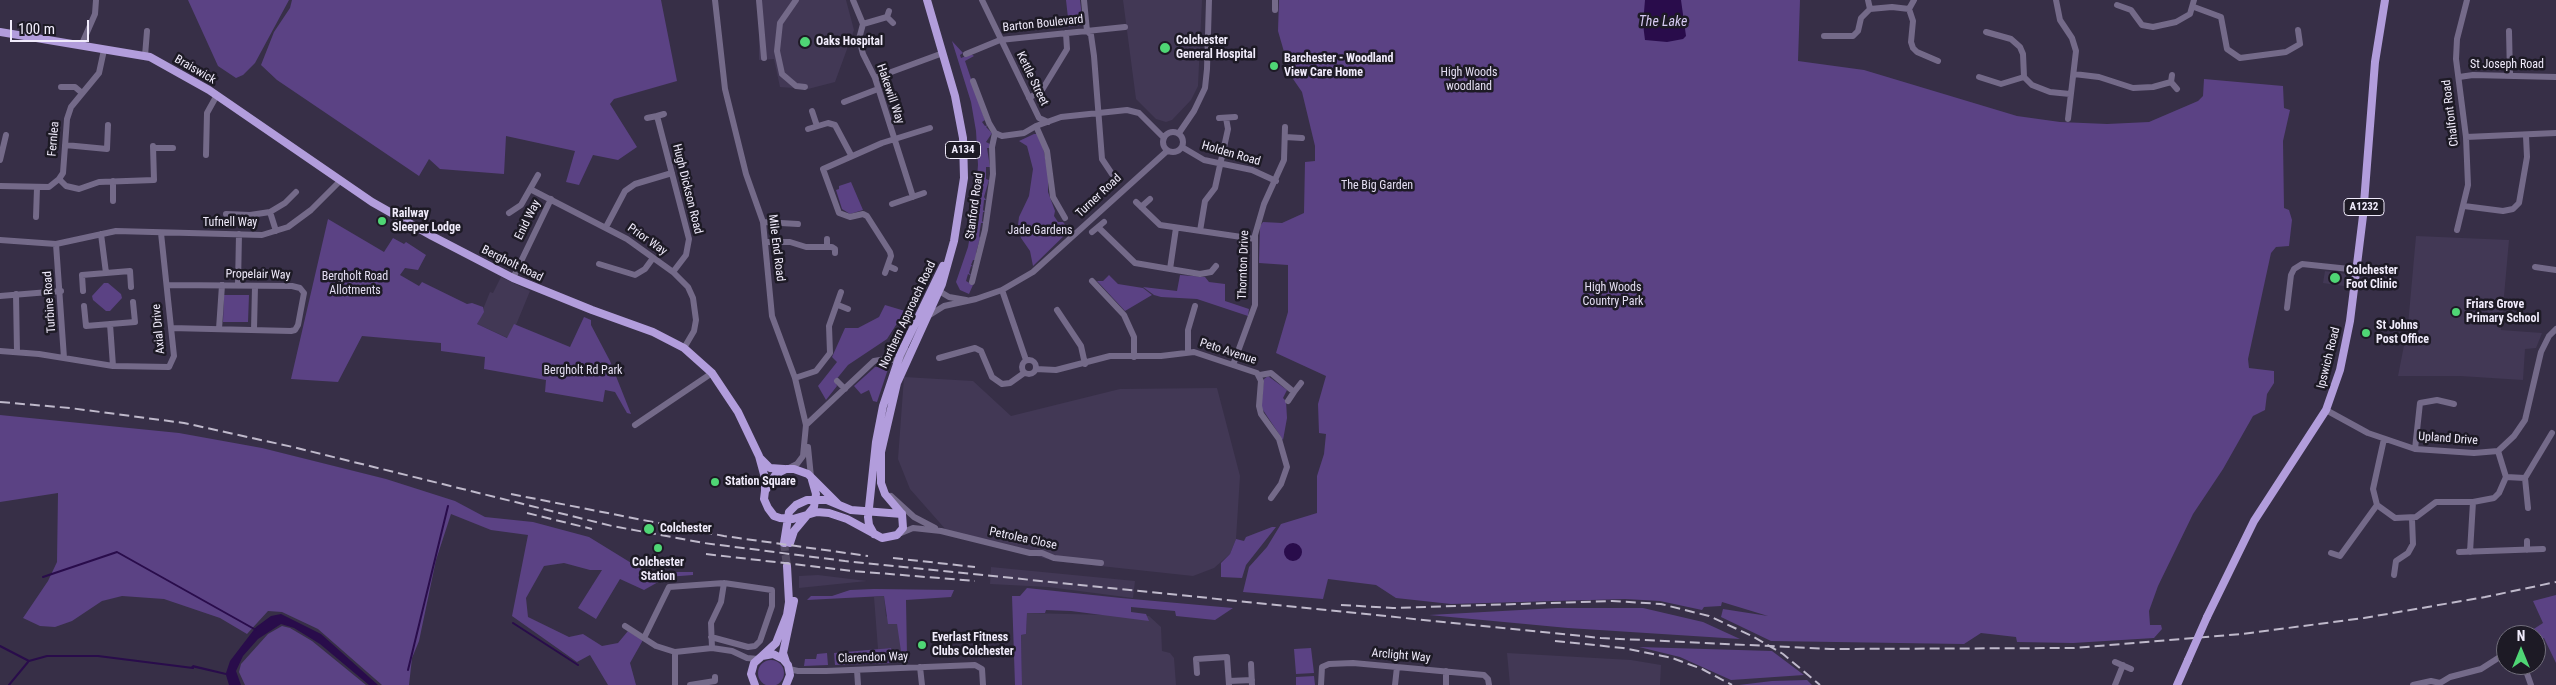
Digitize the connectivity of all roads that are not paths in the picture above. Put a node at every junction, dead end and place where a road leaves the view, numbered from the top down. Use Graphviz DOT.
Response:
graph roads {
  1 [pos="96,0"];
  2 [pos="715,0"];
  3 [pos="759,0"];
  4 [pos="796,0"];
  5 [pos="853,0"];
  6 [pos="927,0"];
  7 [pos="982,0"];
  8 [pos="1084,0"];
  9 [pos="1209,0"];
  10 [pos="1275,0"];
  11 [pos="1868,0"];
  12 [pos="1914,0"];
  13 [pos="2056,0"];
  14 [pos="2385,0"];
  15 [pos="2467,0"];
  16 [pos="2194,3"];
  17 [pos="2116,5"];
  18 [pos="1870,9"];
  19 [pos="1909,9"];
  20 [pos="1275,10"];
  21 [pos="863,24"];
  22 [pos="893,24"];
  23 [pos="1997,26"];
  24 [pos="1125,27"];
  25 [pos="2298,30"];
  26 [pos="147,31"];
  27 [pos="1087,31"];
  28 [pos="2509,31"];
  29 [pos="0,32"];
  30 [pos="1986,32"];
  31 [pos="1066,33"];
  32 [pos="1995,34"];
  33 [pos="1824,36"];
  34 [pos="1000,40"];
  35 [pos="81,46"];
  36 [pos="1929,49"];
  37 [pos="104,50"];
  38 [pos="943,53"];
  39 [pos="966,54"];
  40 [pos="145,56"];
  41 [pos="1926,56"];
  42 [pos="764,58"];
  43 [pos="1938,61"];
  44 [pos="2074,74"];
  45 [pos="2510,75"];
  46 [pos="1979,77"];
  47 [pos="2024,77"];
  48 [pos="2459,77"];
  49 [pos="2556,77"];
  50 [pos="875,78"];
  51 [pos="973,82"];
  52 [pos="60,87"];
  53 [pos="805,87"];
  54 [pos="878,89"];
  55 [pos="2177,89"];
  56 [pos="82,94"];
  57 [pos="2070,94"];
  58 [pos="217,95"];
  59 [pos="1029,98"];
  60 [pos="844,102"];
  61 [pos="230,104"];
  62 [pos="812,111"];
  63 [pos="1100,113"];
  64 [pos="664,114"];
  65 [pos="656,116"];
  66 [pos="1235,117"];
  67 [pos="647,118"];
  68 [pos="1219,118"];
  69 [pos="1226,118"];
  70 [pos="2068,119"];
  71 [pos="1048,122"];
  72 [pos="108,125"];
  73 [pos="817,126"];
  74 [pos="1036,126"];
  75 [pos="1284,127"];
  76 [pos="808,128"];
  77 [pos="930,128"];
  78 [pos="995,133"];
  79 [pos="1179,133"];
  80 [pos="2556,133"];
  81 [pos="6,135"];
  82 [pos="2526,136"];
  83 [pos="2466,137"];
  84 [pos="1164,138"];
  85 [pos="1285,138"];
  86 [pos="1302,138"];
  87 [pos="894,139"];
  88 [pos="65,145"];
  89 [pos="173,148"];
  90 [pos="1182,148"];
  91 [pos="1167,151"];
  92 [pos="206,155"];
  93 [pos="851,155"];
  94 [pos="0,160"];
  95 [pos="1221,162"];
  96 [pos="672,173"];
  97 [pos="1112,174"];
  98 [pos="538,175"];
  99 [pos="59,179"];
  100 [pos="113,181"];
  101 [pos="340,181"];
  102 [pos="1276,181"];
  103 [pos="0,186"];
  104 [pos="37,188"];
  105 [pos="530,189"];
  106 [pos="296,192"];
  107 [pos="924,194"];
  108 [pos="913,197"];
  109 [pos="551,199"];
  110 [pos="1150,199"];
  111 [pos="113,201"];
  112 [pos="892,204"];
  113 [pos="2464,206"];
  114 [pos="270,212"];
  115 [pos="508,212"];
  116 [pos="226,214"];
  117 [pos="36,217"];
  118 [pos="1065,218"];
  119 [pos="2451,221"];
  120 [pos="763,222"];
  121 [pos="798,224"];
  122 [pos="606,227"];
  123 [pos="1176,228"];
  124 [pos="276,231"];
  125 [pos="1200,231"];
  126 [pos="1092,232"];
  127 [pos="162,233"];
  128 [pos="101,234"];
  129 [pos="239,234"];
  130 [pos="827,239"];
  131 [pos="0,240"];
  132 [pos="1254,240"];
  133 [pos="954,241"];
  134 [pos="766,242"];
  135 [pos="56,244"];
  136 [pos="827,247"];
  137 [pos="835,254"];
  138 [pos="653,258"];
  139 [pos="599,264"];
  140 [pos="1216,266"];
  141 [pos="2535,267"];
  142 [pos="895,268"];
  143 [pos="1170,269"];
  144 [pos="2356,270"];
  145 [pos="2556,270"];
  146 [pos="672,272"];
  147 [pos="106,273"];
  148 [pos="2387,274"];
  149 [pos="512,278"];
  150 [pos="1092,280"];
  151 [pos="972,282"];
  152 [pos="167,285"];
  153 [pos="222,285"];
  154 [pos="238,286"];
  155 [pos="255,286"];
  156 [pos="131,287"];
  157 [pos="1002,290"];
  158 [pos="61,291"];
  159 [pos="83,291"];
  160 [pos="938,291"];
  161 [pos="841,292"];
  162 [pos="16,294"];
  163 [pos="0,296"];
  164 [pos="932,298"];
  165 [pos="969,301"];
  166 [pos="133,302"];
  167 [pos="838,305"];
  168 [pos="84,306"];
  169 [pos="944,306"];
  170 [pos="1195,306"];
  171 [pos="2287,308"];
  172 [pos="848,309"];
  173 [pos="1057,310"];
  174 [pos="926,318"];
  175 [pos="110,324"];
  176 [pos="171,328"];
  177 [pos="2556,329"];
  178 [pos="220,330"];
  179 [pos="254,330"];
  180 [pos="915,342"];
  181 [pos="684,348"];
  182 [pos="0,351"];
  183 [pos="17,352"];
  184 [pos="1188,352"];
  185 [pos="1134,357"];
  186 [pos="64,358"];
  187 [pos="943,360"];
  188 [pos="1026,360"];
  189 [pos="897,362"];
  190 [pos="1085,364"];
  191 [pos="113,366"];
  192 [pos="1233,366"];
  193 [pos="1036,369"];
  194 [pos="712,372"];
  195 [pos="1024,373"];
  196 [pos="1260,375"];
  197 [pos="796,378"];
  198 [pos="837,381"];
  199 [pos="1301,383"];
  200 [pos="845,389"];
  201 [pos="1294,392"];
  202 [pos="2445,394"];
  203 [pos="1288,401"];
  204 [pos="2444,402"];
  205 [pos="2454,404"];
  206 [pos="2326,410"];
  207 [pos="635,425"];
  208 [pos="806,425"];
  209 [pos="2552,433"];
  210 [pos="806,438"];
  211 [pos="2384,439"];
  212 [pos="2415,449"];
  213 [pos="2498,450"];
  214 [pos="759,456"];
  215 [pos="2539,457"];
  216 [pos="2546,460"];
  217 [pos="786,469"];
  218 [pos="2506,477"];
  219 [pos="811,478"];
  220 [pos="880,478"];
  221 [pos="2526,478"];
  222 [pos="1276,488"];
  223 [pos="765,491"];
  224 [pos="1283,491"];
  225 [pos="1271,498"];
  226 [pos="815,499"];
  227 [pos="872,499"];
  228 [pos="2473,502"];
  229 [pos="838,504"];
  230 [pos="2377,505"];
  231 [pos="2536,505"];
  232 [pos="859,510"];
  233 [pos="870,512"];
  234 [pos="902,514"];
  235 [pos="808,515"];
  236 [pos="914,517"];
  237 [pos="780,518"];
  238 [pos="2412,519"];
  239 [pos="941,531"];
  240 [pos="900,534"];
  241 [pos="879,538"];
  242 [pos="2527,541"];
  243 [pos="786,542"];
  244 [pos="2543,549"];
  245 [pos="2527,550"];
  246 [pos="2332,552"];
  247 [pos="2459,552"];
  248 [pos="2470,552"];
  249 [pos="1101,563"];
  250 [pos="2394,574"];
  251 [pos="724,584"];
  252 [pos="625,626"];
  253 [pos="711,637"];
  254 [pos="644,638"];
  255 [pos="712,648"];
  256 [pos="675,652"];
  257 [pos="742,656"];
  258 [pos="760,658"];
  259 [pos="2496,659"];
  260 [pos="2115,662"];
  261 [pos="1251,664"];
  262 [pos="788,665"];
  263 [pos="2123,665"];
  264 [pos="920,667"];
  265 [pos="1397,667"];
  266 [pos="2131,668"];
  267 [pos="752,669"];
  268 [pos="857,670"];
  269 [pos="826,671"];
  270 [pos="1446,671"];
  271 [pos="1197,672"];
  272 [pos="715,677"];
  273 [pos="1252,682"];
  274 [pos="787,683"];
  275 [pos="1229,683"];
  276 [pos="675,684"];
  277 [pos="2441,684"];
  278 [pos="689,685"];
  279 [pos="755,685"];
  280 [pos="858,685"];
  281 [pos="922,685"];
  282 [pos="983,685"];
  283 [pos="1321,685"];
  284 [pos="1395,685"];
  285 [pos="1446,685"];
  286 [pos="1489,685"];
  287 [pos="2115,685"];
  288 [pos="2177,685"];
  289 [pos="2413,685"];
  1 -- 35 [label="street"];
  2 -- 120 [label="street, Mile End Road"];
  3 -- 42 [label="street"];
  4 -- 53 [label="street"];
  5 -- 21 [label="street, Hakewill Way"];
  6 -- 38 [label="main road, Northern Approach Road / A134"];
  7 -- 34 [label="street, Kettle Street"];
  8 -- 27 [label="street"];
  9 -- 79 [label="street"];
  10 -- 20 [label="street"];
  11 -- 18 [label="street"];
  12 -- 19 [label="street"];
  13 -- 44 [label="street"];
  14 -- 144 [label="main road, Ipswich Road / A1232"];
  15 -- 48 [label="street, Chalfont Road"];
  16 -- 17 [label="street"];
  16 -- 25 [label="street"];
  18 -- 19 [label="street"];
  18 -- 33 [label="street"];
  19 -- 41 [label="street"];
  21 -- 22 [label="street"];
  21 -- 50 [label="street, Hakewill Way"];
  23 -- 32 [label="street"];
  24 -- 27 [label="street, Barton Boulevard"];
  26 -- 40 [label="street"];
  27 -- 31 [label="street, Barton Boulevard"];
  27 -- 63 [label="street"];
  28 -- 45 [label="street"];
  29 -- 35 [label="main road, Braiswick"];
  30 -- 32 [label="street"];
  31 -- 34 [label="street, Barton Boulevard"];
  31 -- 59 [label="street"];
  32 -- 47 [label="street"];
  34 -- 39 [label="street, Barton Boulevard"];
  34 -- 59 [label="street, Kettle Street"];
  35 -- 37 [label="main road, Braiswick"];
  36 -- 41 [label="street"];
  37 -- 40 [label="main road, Braiswick"];
  37 -- 56 [label="street, Fernlea"];
  38 -- 50 [label="street"];
  38 -- 133 [label="main road, Northern Approach Road / A134"];
  40 -- 58 [label="main road, Braiswick"];
  41 -- 43 [label="street"];
  44 -- 55 [label="street"];
  44 -- 57 [label="street"];
  45 -- 48 [label="street, St Joseph Road"];
  45 -- 49 [label="street, St Joseph Road"];
  46 -- 47 [label="street"];
  47 -- 57 [label="street"];
  48 -- 83 [label="street, Chalfont Road"];
  50 -- 54 [label="street, Hakewill Way"];
  51 -- 78 [label="street"];
  52 -- 56 [label="street"];
  54 -- 60 [label="street"];
  54 -- 87 [label="street, Hakewill Way"];
  56 -- 88 [label="street, Fernlea"];
  57 -- 70 [label="street"];
  58 -- 61 [label="main road, Braiswick"];
  58 -- 92 [label="street"];
  59 -- 71 [label="street, Kettle Street"];
  61 -- 101 [label="main road, Bergholt Road"];
  62 -- 73 [label="street"];
  63 -- 71 [label="street"];
  63 -- 84 [label="street"];
  63 -- 97 [label="street"];
  64 -- 65 [label="street"];
  65 -- 67 [label="street"];
  65 -- 96 [label="street, Hugh Dickson Road"];
  66 -- 69 [label="street"];
  68 -- 69 [label="street"];
  69 -- 95 [label="street"];
  71 -- 74 [label="street"];
  72 -- 88 [label="street"];
  73 -- 76 [label="street"];
  73 -- 93 [label="street"];
  74 -- 78 [label="street"];
  74 -- 118 [label="street"];
  75 -- 85 [label="street, Thornton Drive"];
  77 -- 87 [label="street"];
  78 -- 151 [label="street, Stanford Road"];
  79 -- 84 [label="street"];
  79 -- 90 [label="street"];
  80 -- 82 [label="street"];
  81 -- 94 [label="street"];
  82 -- 83 [label="street"];
  82 -- 113 [label="street"];
  83 -- 113 [label="street, Chalfont Road"];
  84 -- 91 [label="street"];
  85 -- 86 [label="street"];
  85 -- 102 [label="street, Thornton Drive"];
  87 -- 93 [label="street"];
  87 -- 108 [label="street, Hakewill Way"];
  88 -- 99 [label="street, Fernlea"];
  89 -- 100 [label="street"];
  90 -- 91 [label="street"];
  90 -- 95 [label="street, Holden Road"];
  91 -- 157 [label="street, Turner Road"];
  93 -- 142 [label="street"];
  95 -- 102 [label="street, Holden Road"];
  95 -- 125 [label="street"];
  96 -- 122 [label="street"];
  96 -- 146 [label="street, Hugh Dickson Road"];
  98 -- 105 [label="street"];
  99 -- 100 [label="street"];
  99 -- 104 [label="street"];
  100 -- 111 [label="street"];
  101 -- 124 [label="street, Tufnell Way"];
  101 -- 149 [label="main road, Bergholt Road"];
  102 -- 132 [label="street, Thornton Drive"];
  103 -- 104 [label="street"];
  104 -- 117 [label="street"];
  105 -- 109 [label="street, Prior Way"];
  105 -- 115 [label="street"];
  106 -- 114 [label="street"];
  107 -- 108 [label="street"];
  108 -- 112 [label="street"];
  109 -- 122 [label="street, Prior Way"];
  109 -- 149 [label="street, Enid Way"];
  110 -- 123 [label="street"];
  113 -- 119 [label="street, Chalfont Road"];
  114 -- 116 [label="street"];
  114 -- 124 [label="street"];
  120 -- 121 [label="street"];
  120 -- 134 [label="street, Mile End Road"];
  122 -- 138 [label="street, Prior Way"];
  123 -- 125 [label="street"];
  123 -- 143 [label="street"];
  124 -- 129 [label="street, Tufnell Way"];
  125 -- 132 [label="street"];
  126 -- 143 [label="street"];
  127 -- 128 [label="street, Tufnell Way"];
  127 -- 129 [label="street, Tufnell Way"];
  127 -- 152 [label="street, Axial Drive"];
  128 -- 135 [label="street, Tufnell Way"];
  128 -- 147 [label="street"];
  129 -- 154 [label="street"];
  130 -- 136 [label="street"];
  131 -- 135 [label="street, Tufnell Way"];
  132 -- 192 [label="street, Thornton Drive"];
  133 -- 160 [label="main road, Northern Approach Road / A134"];
  133 -- 164 [label="main road, Northern Approach Road / A134"];
  134 -- 136 [label="street"];
  134 -- 197 [label="street, Mile End Road"];
  135 -- 158 [label="street, Turbine Road"];
  136 -- 137 [label="street"];
  138 -- 139 [label="street"];
  138 -- 146 [label="street, Prior Way"];
  140 -- 143 [label="street"];
  141 -- 145 [label="street"];
  144 -- 148 [label="street"];
  144 -- 171 [label="street"];
  144 -- 206 [label="main road, Ipswich Road / A1232"];
  146 -- 181 [label="street, Prior Way"];
  147 -- 156 [label="street"];
  147 -- 159 [label="street"];
  149 -- 181 [label="main road, Bergholt Road"];
  150 -- 185 [label="street"];
  152 -- 153 [label="street, Propelair Way"];
  152 -- 176 [label="street, Axial Drive"];
  153 -- 154 [label="street, Propelair Way"];
  153 -- 178 [label="street"];
  154 -- 155 [label="street, Propelair Way"];
  155 -- 179 [label="street"];
  155 -- 179 [label="street, Propelair Way"];
  157 -- 165 [label="street, Turner Road"];
  157 -- 188 [label="street"];
  158 -- 162 [label="street"];
  158 -- 186 [label="street, Turbine Road"];
  160 -- 164 [label="main road, A134"];
  160 -- 165 [label="street"];
  161 -- 167 [label="street"];
  162 -- 163 [label="street"];
  162 -- 183 [label="street"];
  164 -- 169 [label="street"];
  164 -- 174 [label="main road, Northern Approach Road / A134"];
  164 -- 189 [label="main road, Northern Approach Road / A134"];
  165 -- 169 [label="street, Turner Road"];
  166 -- 175 [label="street"];
  167 -- 172 [label="street"];
  167 -- 197 [label="street"];
  168 -- 175 [label="street"];
  169 -- 174 [label="street, Turner Road"];
  170 -- 184 [label="street"];
  173 -- 190 [label="street"];
  174 -- 180 [label="main road, Northern Approach Road / A134"];
  175 -- 191 [label="street"];
  176 -- 178 [label="street, Propelair Way"];
  176 -- 191 [label="street, Axial Drive"];
  177 -- 213 [label="street"];
  178 -- 179 [label="street, Propelair Way"];
  180 -- 189 [label="street"];
  180 -- 220 [label="main road, Northern Approach Road / A134"];
  181 -- 194 [label="main road, Bergholt Road"];
  182 -- 183 [label="street, Axial Drive"];
  183 -- 186 [label="street, Axial Drive"];
  184 -- 185 [label="street, Peto Avenue"];
  184 -- 192 [label="street, Peto Avenue"];
  185 -- 190 [label="street, Peto Avenue"];
  186 -- 191 [label="street, Axial Drive"];
  187 -- 195 [label="street"];
  188 -- 193 [label="street"];
  188 -- 195 [label="street"];
  189 -- 200 [label="street"];
  189 -- 227 [label="main road, Northern Approach Road / A134"];
  190 -- 193 [label="street, Peto Avenue"];
  192 -- 196 [label="street, Peto Avenue"];
  193 -- 195 [label="street"];
  194 -- 207 [label="street"];
  194 -- 214 [label="main road, Bergholt Road"];
  196 -- 201 [label="street"];
  196 -- 222 [label="street, Peto Avenue"];
  197 -- 208 [label="street, Mile End Road"];
  198 -- 200 [label="street"];
  199 -- 201 [label="street"];
  200 -- 208 [label="street"];
  201 -- 203 [label="street"];
  202 -- 204 [label="street"];
  204 -- 205 [label="street"];
  204 -- 212 [label="street"];
  206 -- 211 [label="street, Upland Drive"];
  206 -- 288 [label="main road, Ipswich Road / A1232, bridge"];
  208 -- 210 [label="street, Mile End Road"];
  209 -- 215 [label="street"];
  210 -- 217 [label="street, Mile End Road"];
  210 -- 219 [label="street, Mile End Road"];
  211 -- 212 [label="street, Upland Drive"];
  211 -- 230 [label="street"];
  212 -- 213 [label="street, Upland Drive"];
  213 -- 218 [label="street"];
  214 -- 217 [label="main road"];
  214 -- 223 [label="main road, Bergholt Road"];
  215 -- 216 [label="street"];
  215 -- 221 [label="street"];
  217 -- 219 [label="main road"];
  217 -- 223 [label="main road"];
  218 -- 221 [label="street"];
  218 -- 228 [label="street"];
  219 -- 226 [label="main road"];
  219 -- 229 [label="main road"];
  220 -- 234 [label="main road, Northern Approach Road / A134"];
  220 -- 236 [label="street, Petrolea Close"];
  221 -- 231 [label="street"];
  222 -- 224 [label="street"];
  222 -- 225 [label="street, Peto Avenue"];
  223 -- 237 [label="main road, Bergholt Road"];
  226 -- 229 [label="main road"];
  226 -- 235 [label="main road"];
  226 -- 237 [label="main road"];
  227 -- 232 [label="main road"];
  227 -- 233 [label="main road, A134"];
  228 -- 238 [label="street"];
  228 -- 248 [label="street"];
  229 -- 232 [label="main road"];
  230 -- 238 [label="street"];
  230 -- 246 [label="street"];
  232 -- 233 [label="main road"];
  233 -- 234 [label="main road"];
  233 -- 241 [label="main road, A134"];
  234 -- 236 [label="street, Petrolea Close"];
  234 -- 240 [label="main road"];
  235 -- 237 [label="main road"];
  235 -- 241 [label="main road"];
  235 -- 243 [label="main road"];
  236 -- 239 [label="street, Petrolea Close"];
  237 -- 243 [label="main road"];
  237 -- 243 [label="main road, Bergholt Road"];
  238 -- 250 [label="street"];
  239 -- 240 [label="street, Petrolea Close"];
  239 -- 249 [label="street, Petrolea Close"];
  240 -- 241 [label="main road"];
  242 -- 245 [label="street"];
  244 -- 245 [label="street"];
  245 -- 248 [label="street"];
  247 -- 248 [label="street"];
  251 -- 253 [label="street"];
  251 -- 253 [label="street"];
  251 -- 254 [label="street"];
  252 -- 254 [label="street"];
  253 -- 255 [label="street"];
  254 -- 256 [label="street"];
  255 -- 256 [label="street"];
  255 -- 257 [label="street"];
  256 -- 276 [label="street"];
  257 -- 258 [label="street"];
  257 -- 267 [label="street"];
  258 -- 262 [label="main road"];
  258 -- 262 [label="main road"];
  258 -- 267 [label="main road"];
  259 -- 277 [label="street"];
  260 -- 263 [label="street"];
  261 -- 273 [label="street"];
  262 -- 269 [label="street, Clarendon Way"];
  262 -- 274 [label="main road"];
  263 -- 266 [label="street"];
  263 -- 287 [label="street"];
  264 -- 268 [label="street, Clarendon Way"];
  264 -- 281 [label="street, Clarendon Way"];
  264 -- 282 [label="street, Clarendon Way"];
  265 -- 270 [label="street, Arclight Way"];
  265 -- 283 [label="street, Arclight Way"];
  265 -- 284 [label="street"];
  267 -- 279 [label="main road"];
  268 -- 269 [label="street, Clarendon Way"];
  268 -- 280 [label="street"];
  269 -- 274 [label="street, Clarendon Way"];
  270 -- 285 [label="street"];
  270 -- 286 [label="street, Arclight Way"];
  271 -- 275 [label="street"];
  272 -- 278 [label="street"];
  273 -- 275 [label="street"];
  276 -- 278 [label="street"];
  277 -- 289 [label="street"];
}
